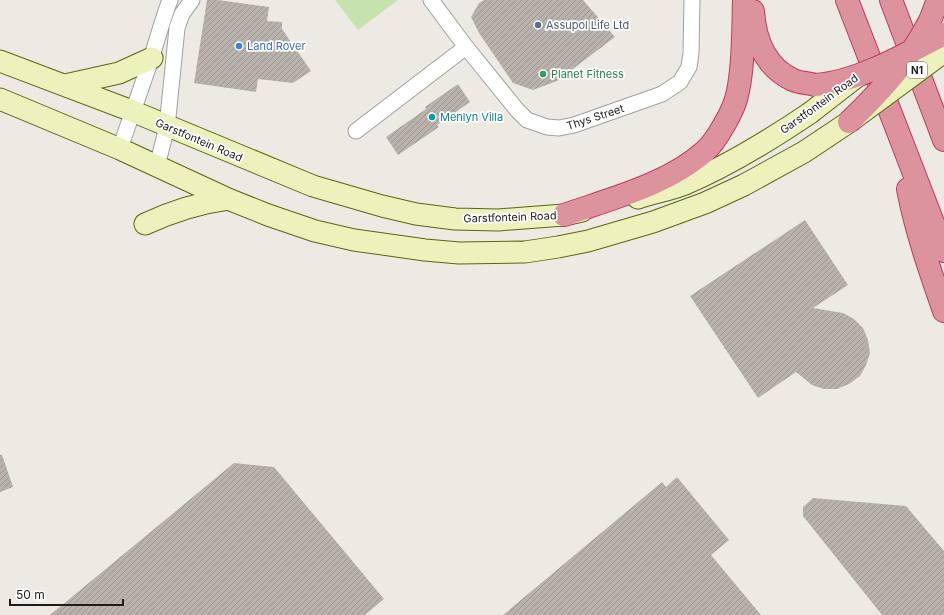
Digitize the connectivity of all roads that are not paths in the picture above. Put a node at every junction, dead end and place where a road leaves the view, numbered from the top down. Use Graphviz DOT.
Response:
graph roads {
  1 [pos="170,0"];
  2 [pos="192,0"];
  3 [pos="431,0"];
  4 [pos="692,0"];
  5 [pos="744,0"];
  6 [pos="752,0"];
  7 [pos="847,0"];
  8 [pos="891,0"];
  9 [pos="938,0"];
  10 [pos="939,24"];
  11 [pos="466,47"];
  12 [pos="911,51"];
  13 [pos="944,52"];
  14 [pos="152,58"];
  15 [pos="0,60"];
  16 [pos="859,75"];
  17 [pos="66,85"];
  18 [pos="0,100"];
  19 [pos="132,111"];
  20 [pos="849,122"];
  21 [pos="167,127"];
  22 [pos="897,129"];
  23 [pos="356,131"];
  24 [pos="944,140"];
  25 [pos="120,149"];
  26 [pos="157,166"];
  27 [pos="228,199"];
  28 [pos="564,215"];
  29 [pos="146,224"];
  30 [pos="944,251"];
  31 [pos="944,311"];
  1 -- 14 [label="street"];
  2 -- 21 [label="street"];
  3 -- 11 [label="street, Thys Street"];
  4 -- 11 [label="street, Thys Street"];
  5 -- 28 [label="highway"];
  6 -- 16 [label="highway, bridge"];
  7 -- 22 [label="highway"];
  8 -- 24 [label="highway, N1"];
  9 -- 10 [label="highway, bridge"];
  10 -- 12 [label="highway, bridge"];
  10 -- 16 [label="main road, Garstfontein Road, bridge"];
  11 -- 23 [label="street"];
  12 -- 16 [label="highway, bridge"];
  12 -- 20 [label="highway, bridge"];
  13 -- 20 [label="main road, bridge"];
  14 -- 17 [label="main road"];
  14 -- 19 [label="street"];
  15 -- 17 [label="main road, Garstfontein Road"];
  16 -- 28 [label="main road, Garstfontein Road, bridge"];
  17 -- 19 [label="main road, Garstfontein Road"];
  18 -- 25 [label="main road"];
  19 -- 21 [label="main road, Garstfontein Road"];
  19 -- 25 [label="street"];
  20 -- 27 [label="main road, bridge"];
  21 -- 26 [label="street"];
  21 -- 28 [label="main road, Garstfontein Road"];
  22 -- 30 [label="highway"];
  22 -- 31 [label="highway"];
  25 -- 26 [label="main road"];
  26 -- 27 [label="main road"];
  27 -- 29 [label="main road"];
}
